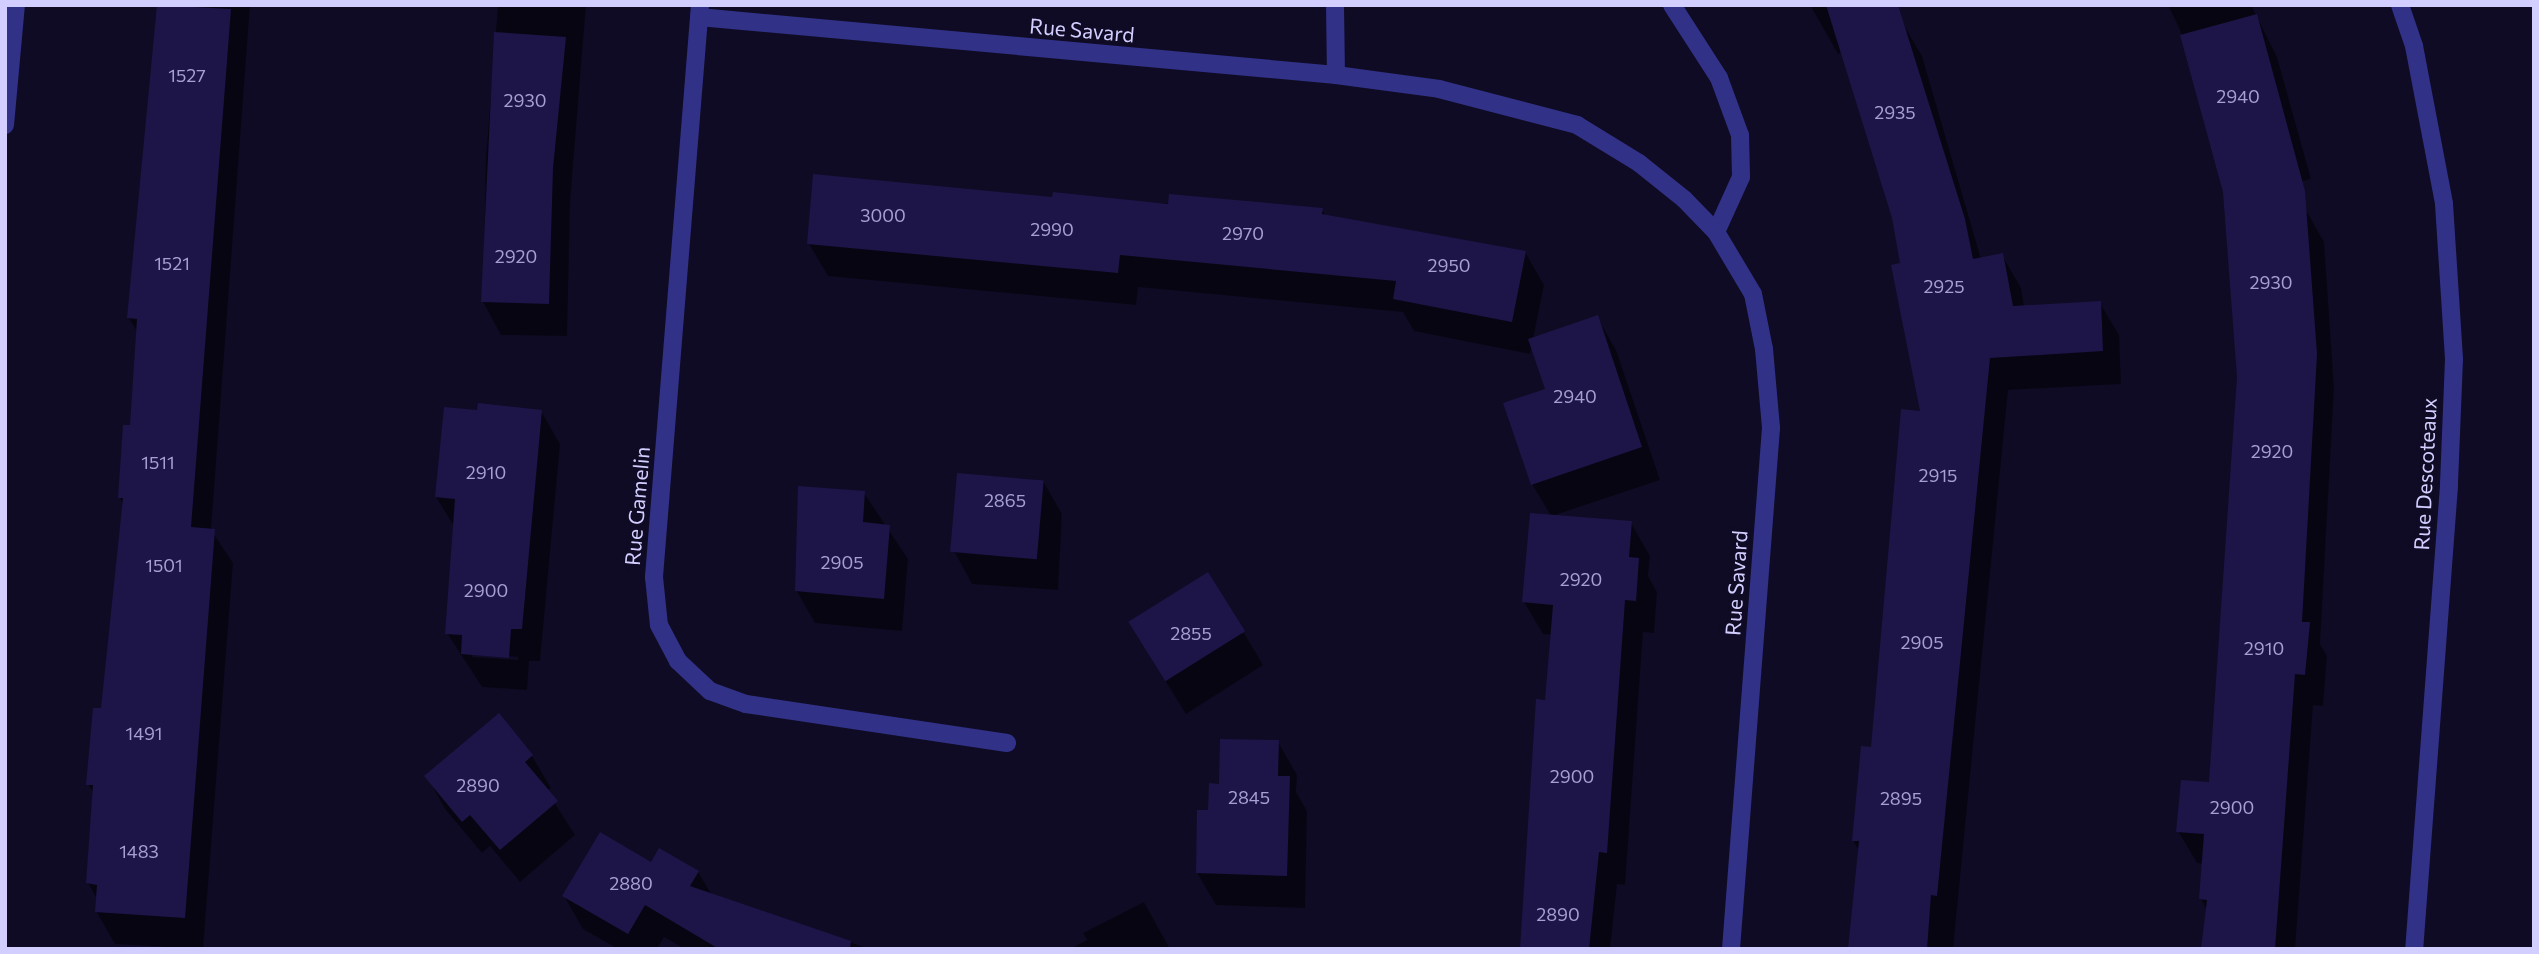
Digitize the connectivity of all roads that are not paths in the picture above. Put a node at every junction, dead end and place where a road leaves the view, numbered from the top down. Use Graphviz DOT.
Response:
graph roads {
  1 [pos="16,5"];
  2 [pos="1335,5"];
  3 [pos="1672,5"];
  4 [pos="2400,5"];
  5 [pos="700,11"];
  6 [pos="1336,75"];
  7 [pos="5,125"];
  8 [pos="1716,232"];
  9 [pos="1007,743"];
  10 [pos="1731,949"];
  11 [pos="2414,949"];
  1 -- 7 [label="street"];
  2 -- 6 [label="street"];
  3 -- 8 [label="street"];
  4 -- 11 [label="street, Rue Descoteaux"];
  5 -- 6 [label="street, Rue Savard"];
  5 -- 9 [label="street, Rue Gamelin"];
  6 -- 8 [label="street, Rue Savard"];
  8 -- 10 [label="street, Rue Savard"];
}
